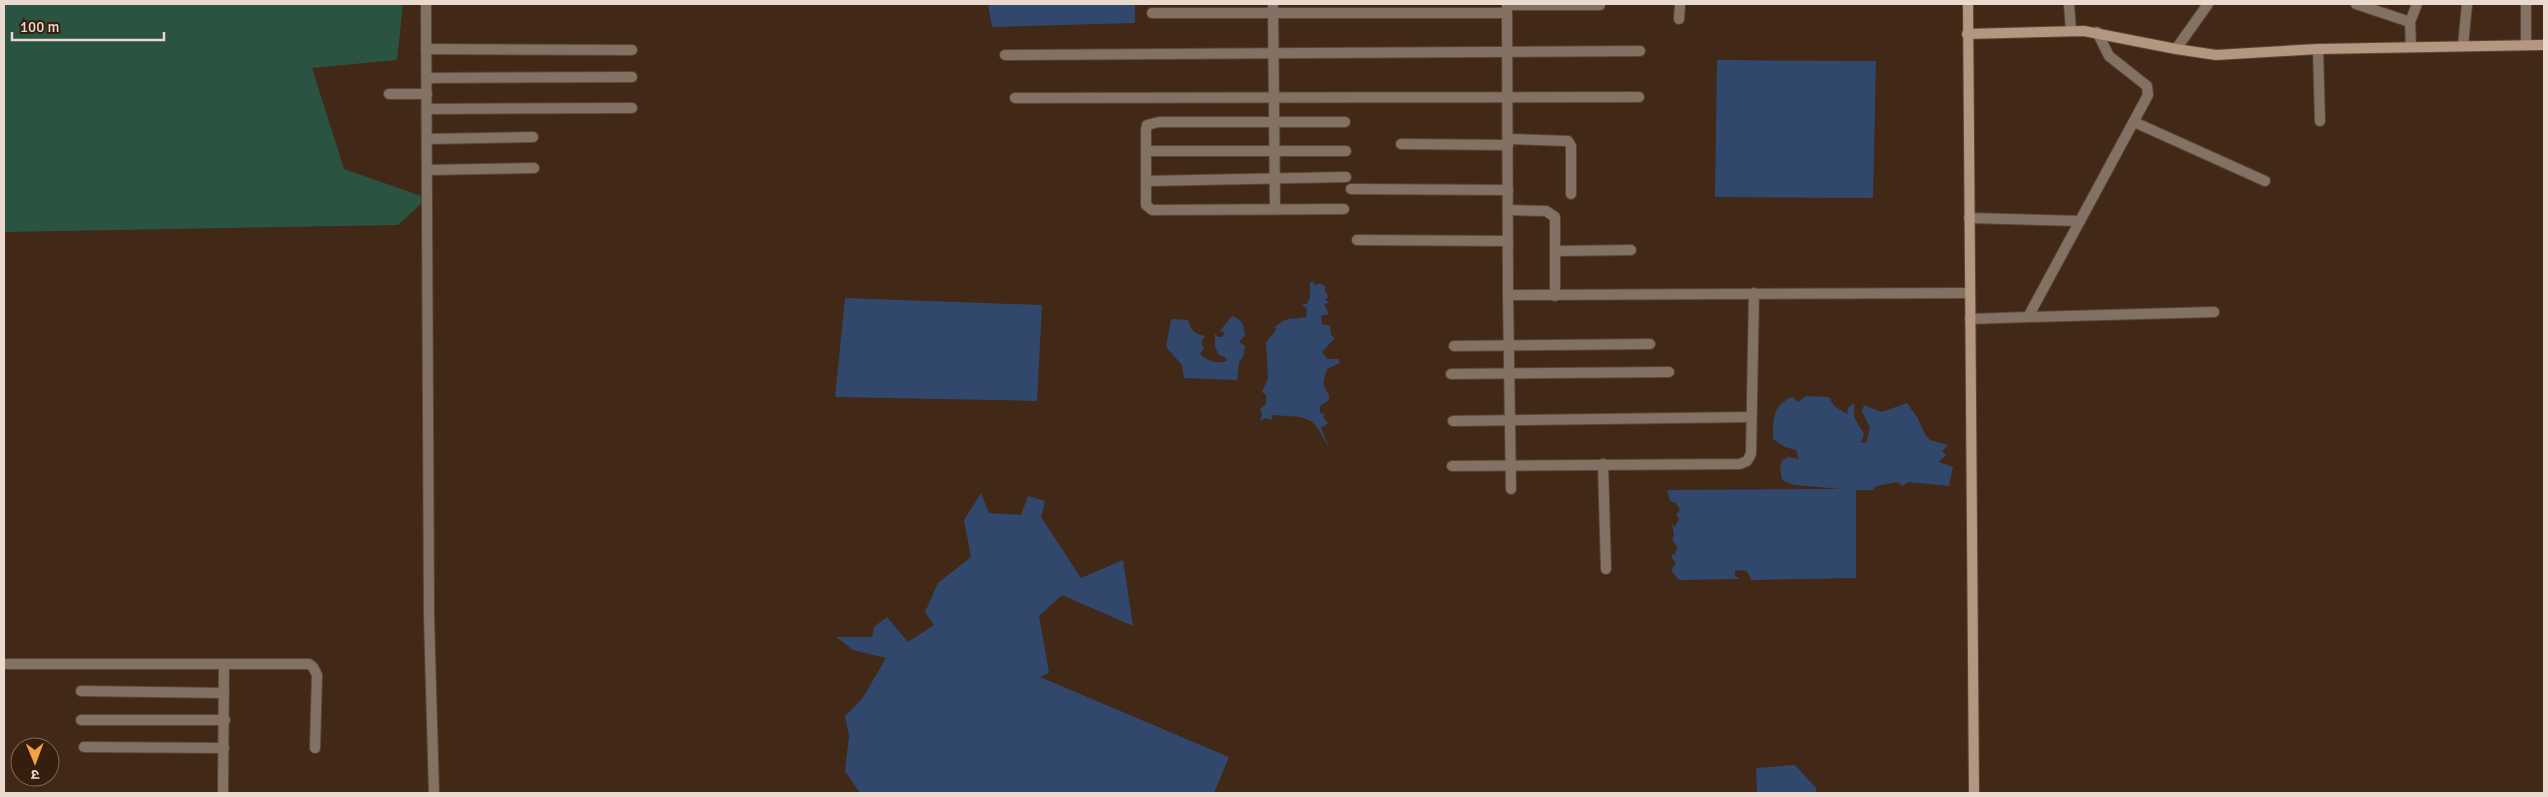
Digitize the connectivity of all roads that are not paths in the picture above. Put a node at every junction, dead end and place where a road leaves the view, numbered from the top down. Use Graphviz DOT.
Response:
graph roads {
  1 [pos="426,4"];
  2 [pos="1680,4"];
  3 [pos="1968,4"];
  4 [pos="2069,4"];
  5 [pos="2208,4"];
  6 [pos="2356,4"];
  7 [pos="2416,4"];
  8 [pos="2467,4"];
  9 [pos="2526,4"];
  10 [pos="1600,5"];
  11 [pos="1507,7"];
  12 [pos="1273,9"];
  13 [pos="1152,13"];
  14 [pos="1679,19"];
  15 [pos="2410,22"];
  16 [pos="2071,31"];
  17 [pos="2097,32"];
  18 [pos="1967,34"];
  19 [pos="2526,44"];
  20 [pos="2544,45"];
  21 [pos="2463,46"];
  22 [pos="2411,47"];
  23 [pos="2176,49"];
  24 [pos="2318,49"];
  25 [pos="426,50"];
  26 [pos="632,50"];
  27 [pos="1640,51"];
  28 [pos="1508,52"];
  29 [pos="1273,53"];
  30 [pos="1006,55"];
  31 [pos="632,77"];
  32 [pos="427,78"];
  33 [pos="389,94"];
  34 [pos="427,94"];
  35 [pos="1508,97"];
  36 [pos="1639,97"];
  37 [pos="1015,98"];
  38 [pos="1273,98"];
  39 [pos="632,108"];
  40 [pos="427,109"];
  41 [pos="2320,121"];
  42 [pos="1274,122"];
  43 [pos="1345,122"];
  44 [pos="2134,122"];
  45 [pos="533,137"];
  46 [pos="427,139"];
  47 [pos="1508,142"];
  48 [pos="1401,144"];
  49 [pos="1146,151"];
  50 [pos="1274,151"];
  51 [pos="1346,151"];
  52 [pos="534,168"];
  53 [pos="427,170"];
  54 [pos="1346,177"];
  55 [pos="1274,179"];
  56 [pos="1146,181"];
  57 [pos="2265,181"];
  58 [pos="1351,190"];
  59 [pos="1508,190"];
  60 [pos="1571,194"];
  61 [pos="1275,209"];
  62 [pos="1344,209"];
  63 [pos="1508,210"];
  64 [pos="1969,218"];
  65 [pos="2080,221"];
  66 [pos="1357,240"];
  67 [pos="1508,241"];
  68 [pos="1630,250"];
  69 [pos="1556,251"];
  70 [pos="1969,293"];
  71 [pos="1754,294"];
  72 [pos="1508,295"];
  73 [pos="1556,296"];
  74 [pos="2214,312"];
  75 [pos="2028,317"];
  76 [pos="1970,319"];
  77 [pos="1650,344"];
  78 [pos="1454,346"];
  79 [pos="1509,346"];
  80 [pos="1669,372"];
  81 [pos="1451,374"];
  82 [pos="1509,374"];
  83 [pos="1752,417"];
  84 [pos="1510,419"];
  85 [pos="1453,421"];
  86 [pos="1511,464"];
  87 [pos="1603,464"];
  88 [pos="1452,466"];
  89 [pos="1511,489"];
  90 [pos="1606,569"];
  91 [pos="4,664"];
  92 [pos="224,664"];
  93 [pos="81,691"];
  94 [pos="224,693"];
  95 [pos="81,720"];
  96 [pos="224,720"];
  97 [pos="84,747"];
  98 [pos="224,748"];
  99 [pos="315,748"];
  100 [pos="223,793"];
  101 [pos="434,793"];
  102 [pos="1974,793"];
  1 -- 25 [label="street"];
  2 -- 14 [label="street"];
  3 -- 18 [label="main road"];
  4 -- 16 [label="street"];
  5 -- 23 [label="street"];
  6 -- 15 [label="street"];
  7 -- 15 [label="street"];
  8 -- 21 [label="street"];
  9 -- 19 [label="street"];
  10 -- 11 [label="street"];
  11 -- 12 [label="street"];
  11 -- 28 [label="street"];
  12 -- 13 [label="street"];
  12 -- 29 [label="street"];
  15 -- 22 [label="street"];
  16 -- 17 [label="main road"];
  16 -- 18 [label="main road"];
  17 -- 23 [label="main road"];
  17 -- 44 [label="street"];
  18 -- 64 [label="main road"];
  19 -- 20 [label="main road"];
  19 -- 21 [label="main road"];
  21 -- 22 [label="main road"];
  22 -- 24 [label="main road"];
  23 -- 24 [label="main road"];
  24 -- 41 [label="street"];
  25 -- 26 [label="street"];
  25 -- 32 [label="street"];
  27 -- 28 [label="street"];
  28 -- 29 [label="street"];
  28 -- 35 [label="street"];
  29 -- 30 [label="street"];
  29 -- 38 [label="street"];
  31 -- 32 [label="street"];
  32 -- 34 [label="street"];
  33 -- 34 [label="street"];
  34 -- 40 [label="street"];
  35 -- 36 [label="street"];
  35 -- 38 [label="street"];
  35 -- 47 [label="street"];
  37 -- 38 [label="street"];
  38 -- 42 [label="street"];
  39 -- 40 [label="street"];
  40 -- 46 [label="street"];
  42 -- 43 [label="street"];
  42 -- 49 [label="street"];
  42 -- 50 [label="street"];
  44 -- 57 [label="street"];
  44 -- 65 [label="street"];
  45 -- 46 [label="street"];
  46 -- 53 [label="street"];
  47 -- 48 [label="street"];
  47 -- 59 [label="street"];
  47 -- 60 [label="street"];
  49 -- 50 [label="street"];
  49 -- 56 [label="street"];
  50 -- 51 [label="street"];
  50 -- 55 [label="street"];
  52 -- 53 [label="street"];
  53 -- 101 [label="street"];
  54 -- 55 [label="street"];
  55 -- 56 [label="street"];
  55 -- 61 [label="street"];
  56 -- 61 [label="street"];
  58 -- 59 [label="street"];
  59 -- 63 [label="street"];
  61 -- 62 [label="street"];
  63 -- 67 [label="street"];
  63 -- 69 [label="street"];
  64 -- 65 [label="street"];
  64 -- 70 [label="main road"];
  65 -- 75 [label="street"];
  66 -- 67 [label="street"];
  67 -- 72 [label="street"];
  68 -- 69 [label="street"];
  69 -- 73 [label="street"];
  70 -- 71 [label="street"];
  70 -- 76 [label="main road"];
  71 -- 73 [label="street"];
  71 -- 83 [label="street"];
  72 -- 73 [label="street"];
  72 -- 79 [label="street"];
  74 -- 75 [label="street"];
  75 -- 76 [label="street"];
  76 -- 102 [label="main road"];
  77 -- 79 [label="street"];
  78 -- 79 [label="street"];
  79 -- 82 [label="street"];
  80 -- 82 [label="street"];
  81 -- 82 [label="street"];
  82 -- 84 [label="street"];
  83 -- 84 [label="street"];
  83 -- 87 [label="street"];
  84 -- 85 [label="street"];
  84 -- 86 [label="street"];
  86 -- 87 [label="street"];
  86 -- 88 [label="street"];
  86 -- 89 [label="street"];
  87 -- 90 [label="street"];
  91 -- 92 [label="street"];
  92 -- 94 [label="street"];
  92 -- 99 [label="street"];
  93 -- 94 [label="street"];
  94 -- 96 [label="street"];
  95 -- 96 [label="street"];
  96 -- 98 [label="street"];
  97 -- 98 [label="street"];
  98 -- 100 [label="street"];
}
